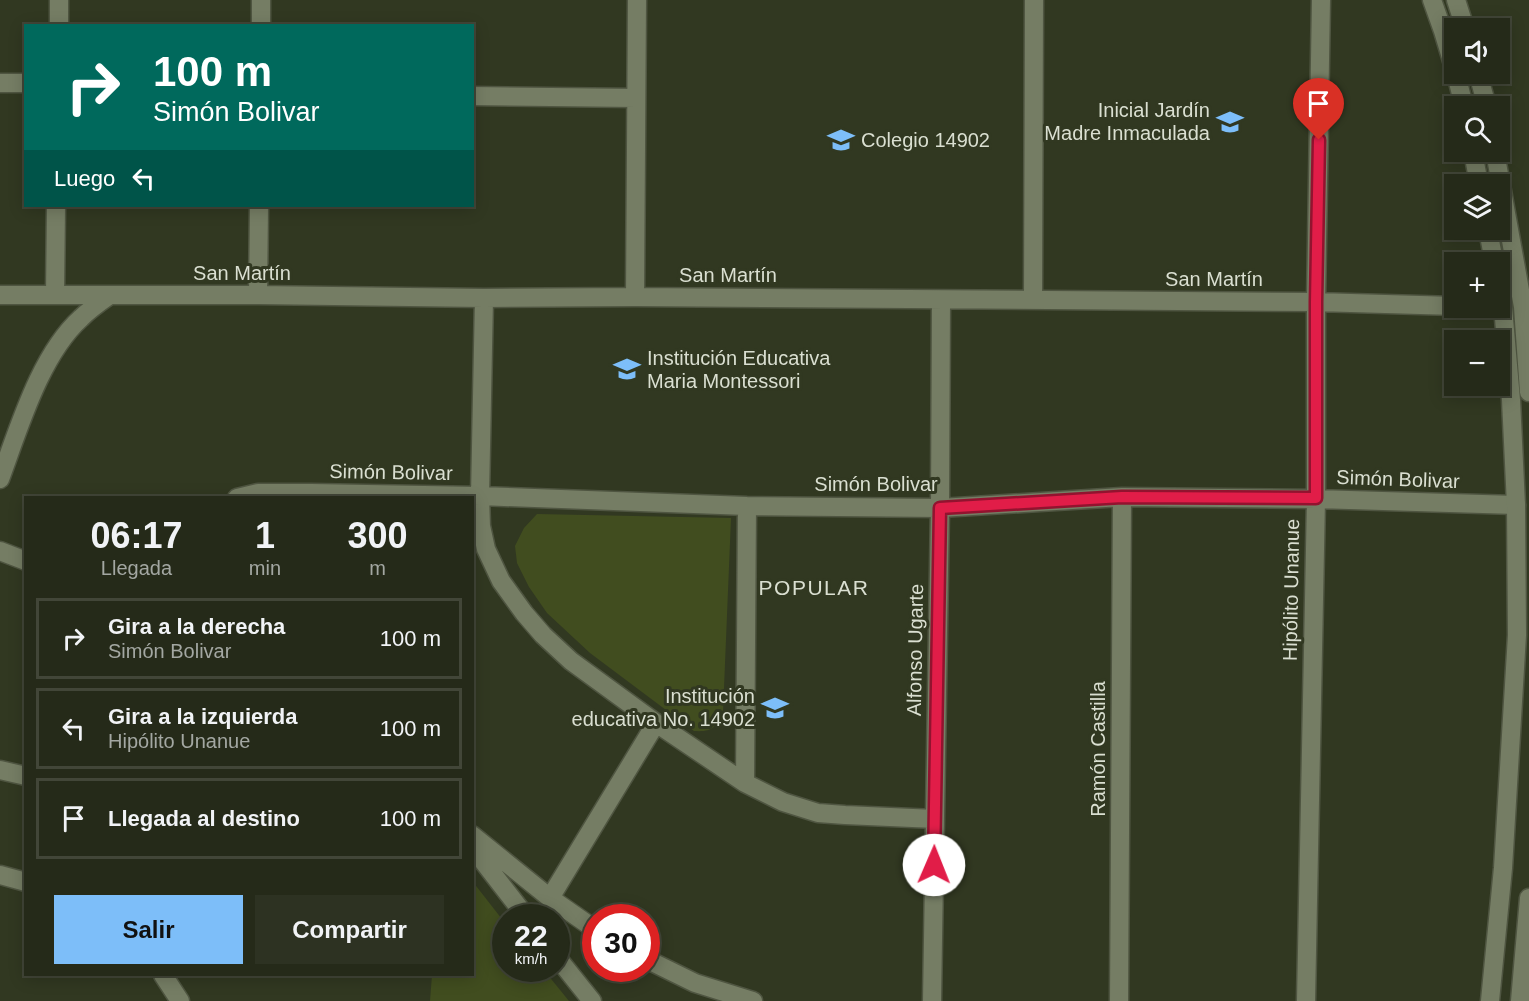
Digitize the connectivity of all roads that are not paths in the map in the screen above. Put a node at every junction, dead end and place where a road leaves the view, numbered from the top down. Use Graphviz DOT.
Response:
graph roads {
  1 [pos="59,0"];
  2 [pos="261,0"];
  3 [pos="637,0"];
  4 [pos="1034,0"];
  5 [pos="1321,0"];
  6 [pos="1432,0"];
  7 [pos="1456,0"];
  8 [pos="1462,18"];
  9 [pos="59,24"];
  10 [pos="261,24"];
  11 [pos="1444,34"];
  12 [pos="0,84"];
  13 [pos="24,84"];
  14 [pos="474,96"];
  15 [pos="636,98"];
  16 [pos="1497,162"];
  17 [pos="56,207"];
  18 [pos="259,207"];
  19 [pos="0,295"];
  20 [pos="55,295"];
  21 [pos="110,295"];
  22 [pos="258,295"];
  23 [pos="635,297"];
  24 [pos="484,298"];
  25 [pos="941,300"];
  26 [pos="1033,300"];
  27 [pos="1316,302"];
  28 [pos="1444,306"];
  29 [pos="1503,318"];
  30 [pos="1529,392"];
  31 [pos="0,479"];
  32 [pos="245,496"];
  33 [pos="480,496"];
  34 [pos="1122,497"];
  35 [pos="1316,498"];
  36 [pos="1516,505"];
  37 [pos="747,506"];
  38 [pos="940,508"];
  39 [pos="0,552"];
  40 [pos="24,560"];
  41 [pos="656,723"];
  42 [pos="0,770"];
  43 [pos="24,776"];
  44 [pos="745,783"];
  45 [pos="935,819"];
  46 [pos="474,837"];
  47 [pos="474,851"];
  48 [pos="0,875"];
  49 [pos="24,881"];
  50 [pos="550,898"];
  51 [pos="1529,898"];
  52 [pos="516,904"];
  53 [pos="582,920"];
  54 [pos="660,966"];
  55 [pos="570,974"];
  56 [pos="164,976"];
  57 [pos="180,1001"];
  58 [pos="592,1001"];
  59 [pos="753,1001"];
  60 [pos="932,1001"];
  61 [pos="1119,1001"];
  62 [pos="1306,1001"];
  63 [pos="1490,1001"];
  64 [pos="1520,1001"];
  1 -- 9 [label="street"];
  2 -- 10 [label="street"];
  3 -- 15 [label="street"];
  4 -- 26 [label="street"];
  5 -- 27 [label="street, Hipólito Unanue"];
  6 -- 11 [label="street"];
  7 -- 8 [label="street"];
  12 -- 13 [label="street"];
  14 -- 15 [label="street"];
  15 -- 23 [label="street"];
  16 -- 30 [label="street"];
  17 -- 20 [label="street"];
  18 -- 22 [label="street"];
  19 -- 20 [label="street, San Martín"];
  20 -- 21 [label="street, San Martín"];
  21 -- 22 [label="street, San Martín"];
  21 -- 31 [label="street"];
  22 -- 24 [label="street, San Martín"];
  23 -- 24 [label="street, San Martín"];
  23 -- 25 [label="street, San Martín"];
  24 -- 33 [label="street"];
  25 -- 26 [label="street, San Martín"];
  25 -- 38 [label="street, Alfonso Ugarte"];
  26 -- 27 [label="street, San Martín"];
  27 -- 28 [label="street, San Martín"];
  27 -- 35 [label="street, Hipólito Unanue"];
  29 -- 36 [label="street"];
  32 -- 33 [label="street, Simón Bolivar"];
  33 -- 37 [label="street, Simón Bolivar"];
  33 -- 41 [label="street"];
  34 -- 35 [label="street, Simón Bolivar"];
  34 -- 38 [label="street, Simón Bolivar"];
  34 -- 61 [label="street, Ramón Castilla"];
  35 -- 36 [label="street, Simón Bolivar"];
  35 -- 62 [label="street, Hipólito Unanue"];
  36 -- 63 [label="street"];
  37 -- 38 [label="street, Simón Bolivar"];
  37 -- 44 [label="street"];
  38 -- 45 [label="street, Alfonso Ugarte"];
  39 -- 40 [label="street"];
  41 -- 44 [label="street"];
  41 -- 50 [label="street"];
  42 -- 43 [label="street"];
  44 -- 45 [label="street"];
  45 -- 60 [label="street, Alfonso Ugarte"];
  46 -- 50 [label="street"];
  47 -- 52 [label="street"];
  48 -- 49 [label="street"];
  50 -- 53 [label="street"];
  51 -- 64 [label="street"];
  54 -- 59 [label="street"];
  55 -- 58 [label="street"];
  56 -- 57 [label="street"];
}
